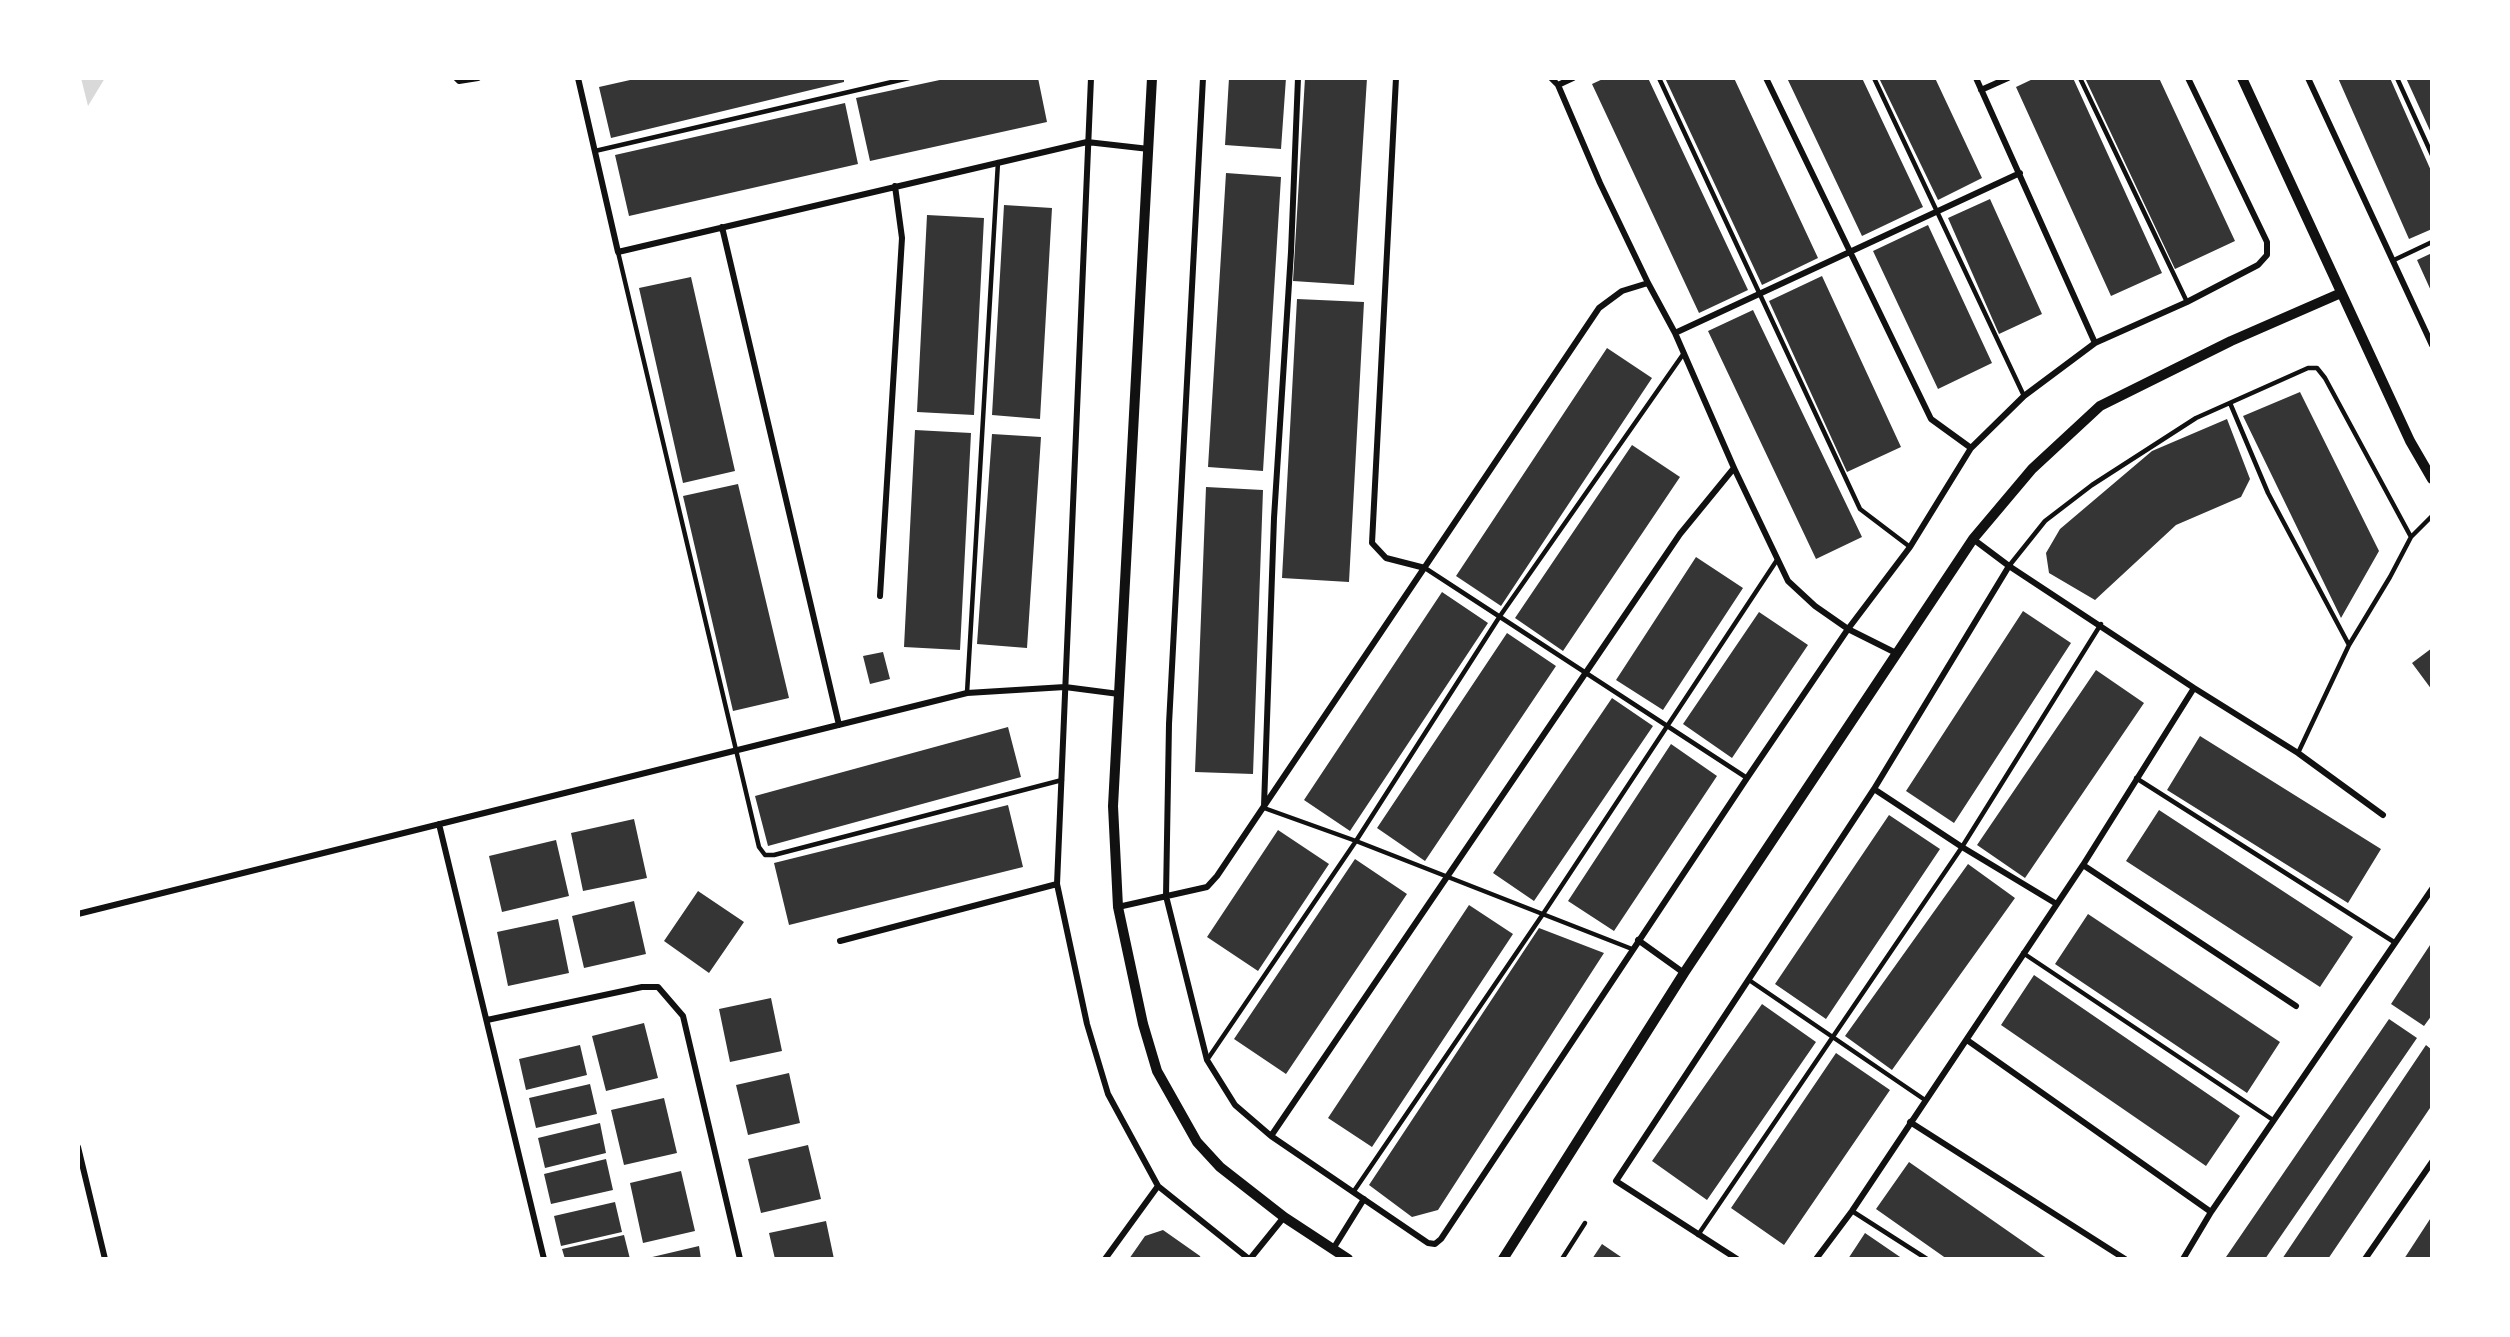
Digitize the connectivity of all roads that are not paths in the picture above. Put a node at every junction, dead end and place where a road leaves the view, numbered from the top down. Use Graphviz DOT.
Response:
graph roads {
  1 [pos="456,78"];
  2 [pos="478,78"];
  3 [pos="578,78"];
  4 [pos="909,78"];
  5 [pos="1091,78"];
  6 [pos="1152,78"];
  7 [pos="1203,78"];
  8 [pos="1298,78"];
  9 [pos="1396,78"];
  10 [pos="1551,78"];
  11 [pos="1573,78"];
  12 [pos="1659,78"];
  13 [pos="1766,78"];
  14 [pos="1874,78"];
  15 [pos="1976,78"];
  16 [pos="2008,78"];
  17 [pos="2080,78"];
  18 [pos="2188,78"];
  19 [pos="2242,78"];
  20 [pos="2308,78"];
  21 [pos="2397,78"];
  22 [pos="1558,85"];
  23 [pos="1982,90"];
  24 [pos="1088,142"];
  25 [pos="1150,149"];
  26 [pos="595,151"];
  27 [pos="2432,155"];
  28 [pos="998,162"];
  29 [pos="2020,173"];
  30 [pos="895,186"];
  31 [pos="1937,211"];
  32 [pos="722,227"];
  33 [pos="2432,242"];
  34 [pos="1849,251"];
  35 [pos="618,252"];
  36 [pos="2394,260"];
  37 [pos="1648,283"];
  38 [pos="2341,293"];
  39 [pos="1759,295"];
  40 [pos="2187,302"];
  41 [pos="1675,333"];
  42 [pos="2095,343"];
  43 [pos="2432,345"];
  44 [pos="1684,353"];
  45 [pos="2024,396"];
  46 [pos="2230,403"];
  47 [pos="1971,448"];
  48 [pos="1734,468"];
  49 [pos="2432,479"];
  50 [pos="2432,516"];
  51 [pos="2411,537"];
  52 [pos="1973,539"];
  53 [pos="1910,547"];
  54 [pos="1777,560"];
  55 [pos="2009,566"];
  56 [pos="1425,568"];
  57 [pos="880,596"];
  58 [pos="1500,616"];
  59 [pos="2101,624"];
  60 [pos="1848,629"];
  61 [pos="2349,645"];
  62 [pos="1898,654"];
  63 [pos="1586,673"];
  64 [pos="1065,687"];
  65 [pos="2194,688"];
  66 [pos="967,693"];
  67 [pos="1119,694"];
  68 [pos="839,725"];
  69 [pos="1666,725"];
  70 [pos="737,750"];
  71 [pos="2298,753"];
  72 [pos="1747,778"];
  73 [pos="2136,778"];
  74 [pos="1062,780"];
  75 [pos="1874,789"];
  76 [pos="1264,808"];
  77 [pos="2383,815"];
  78 [pos="439,824"];
  79 [pos="1356,841"];
  80 [pos="1962,847"];
  81 [pos="2083,865"];
  82 [pos="1448,876"];
  83 [pos="1057,884"];
  84 [pos="2432,889"];
  85 [pos="1166,896"];
  86 [pos="2055,903"];
  87 [pos="1118,907"];
  88 [pos="78,914"];
  89 [pos="1543,914"];
  90 [pos="1638,940"];
  91 [pos="840,941"];
  92 [pos="2394,942"];
  93 [pos="1632,949"];
  94 [pos="2023,953"];
  95 [pos="1684,973"];
  96 [pos="1749,980"];
  97 [pos="2296,1006"];
  98 [pos="487,1020"];
  99 [pos="1834,1038"];
  100 [pos="1967,1040"];
  101 [pos="1207,1060"];
  102 [pos="1926,1100"];
  103 [pos="2273,1120"];
  104 [pos="1910,1122"];
  105 [pos="1271,1136"];
  106 [pos="78,1147"];
  107 [pos="2432,1162"];
  108 [pos="1158,1186"];
  109 [pos="1354,1191"];
  110 [pos="1364,1198"];
  111 [pos="1852,1210"];
  112 [pos="2211,1212"];
  113 [pos="1284,1217"];
  114 [pos="1585,1223"];
  115 [pos="1698,1235"];
  116 [pos="1333,1249"];
  117 [pos="105,1259"];
  118 [pos="544,1259"];
  119 [pos="740,1259"];
  120 [pos="1105,1259"];
  121 [pos="1249,1259"];
  122 [pos="1348,1259"];
  123 [pos="1503,1259"];
  124 [pos="1562,1259"];
  125 [pos="1737,1259"];
  126 [pos="1816,1259"];
  127 [pos="1927,1259"];
  128 [pos="2124,1259"];
  129 [pos="2183,1259"];
  130 [pos="2366,1259"];
  1 -- 2 [label="street"];
  3 -- 26 [label="street"];
  4 -- 26 [label="lane"];
  5 -- 24 [label="street"];
  6 -- 25 [label="street"];
  7 -- 85 [label="street"];
  8 -- 76 [label="street"];
  9 -- 56 [label="street"];
  10 -- 22 [label="street"];
  11 -- 22 [label="street"];
  12 -- 39 [label="lane"];
  13 -- 34 [label="street"];
  14 -- 31 [label="lane"];
  15 -- 23 [label="street"];
  16 -- 23 [label="street"];
  17 -- 40 [label="lane"];
  18 -- 40 [label="street"];
  19 -- 38 [label="street"];
  20 -- 36 [label="street"];
  21 -- 27 [label="lane"];
  22 -- 37 [label="street"];
  23 -- 29 [label="street"];
  24 -- 25 [label="street"];
  24 -- 28 [label="street"];
  24 -- 64 [label="street"];
  25 -- 67 [label="street"];
  26 -- 35 [label="street"];
  28 -- 30 [label="street"];
  28 -- 66 [label="lane"];
  29 -- 31 [label="street"];
  29 -- 42 [label="street"];
  30 -- 32 [label="street"];
  30 -- 57 [label="street"];
  31 -- 34 [label="street"];
  31 -- 45 [label="lane"];
  32 -- 35 [label="street"];
  32 -- 68 [label="street"];
  33 -- 36 [label="lane"];
  34 -- 39 [label="street"];
  34 -- 47 [label="street"];
  35 -- 70 [label="lane"];
  36 -- 43 [label="street"];
  37 -- 41 [label="street"];
  37 -- 56 [label="street"];
  38 -- 49 [label="street"];
  38 -- 52 [label="street"];
  39 -- 41 [label="street"];
  39 -- 53 [label="lane"];
  40 -- 42 [label="street"];
  41 -- 44 [label="street"];
  42 -- 45 [label="street"];
  44 -- 48 [label="street"];
  44 -- 58 [label="lane"];
  45 -- 47 [label="street"];
  46 -- 51 [label="lane"];
  46 -- 55 [label="lane"];
  46 -- 61 [label="lane"];
  47 -- 53 [label="street"];
  48 -- 54 [label="street"];
  48 -- 63 [label="street"];
  50 -- 51 [label="lane"];
  51 -- 61 [label="lane"];
  52 -- 55 [label="street"];
  52 -- 62 [label="street"];
  53 -- 60 [label="street"];
  54 -- 60 [label="street"];
  54 -- 69 [label="lane"];
  55 -- 59 [label="street"];
  55 -- 75 [label="street"];
  56 -- 58 [label="lane"];
  56 -- 76 [label="street"];
  58 -- 63 [label="lane"];
  58 -- 79 [label="lane"];
  59 -- 65 [label="street"];
  59 -- 80 [label="lane"];
  60 -- 62 [label="street"];
  60 -- 72 [label="street"];
  61 -- 71 [label="lane"];
  62 -- 95 [label="street"];
  63 -- 69 [label="lane"];
  63 -- 82 [label="street"];
  64 -- 66 [label="street"];
  64 -- 67 [label="street"];
  64 -- 74 [label="street"];
  65 -- 71 [label="street"];
  65 -- 73 [label="street"];
  66 -- 68 [label="street"];
  67 -- 87 [label="street"];
  68 -- 70 [label="street"];
  69 -- 72 [label="lane"];
  69 -- 89 [label="lane"];
  70 -- 74 [label="lane"];
  70 -- 78 [label="street"];
  71 -- 77 [label="street"];
  72 -- 90 [label="street"];
  73 -- 81 [label="street"];
  73 -- 92 [label="lane"];
  74 -- 83 [label="street"];
  75 -- 80 [label="street"];
  75 -- 96 [label="street"];
  76 -- 79 [label="lane"];
  76 -- 85 [label="street"];
  78 -- 88 [label="street"];
  78 -- 98 [label="street"];
  79 -- 82 [label="lane"];
  79 -- 101 [label="lane"];
  80 -- 86 [label="street"];
  80 -- 99 [label="lane"];
  81 -- 86 [label="street"];
  81 -- 97 [label="street"];
  82 -- 89 [label="lane"];
  82 -- 105 [label="street"];
  83 -- 91 [label="street"];
  83 -- 108 [label="street"];
  84 -- 92 [label="street"];
  85 -- 87 [label="street"];
  85 -- 101 [label="street"];
  86 -- 94 [label="street"];
  87 -- 113 [label="street"];
  89 -- 93 [label="lane"];
  89 -- 109 [label="lane"];
  90 -- 93 [label="street"];
  90 -- 95 [label="street"];
  92 -- 103 [label="street"];
  93 -- 110 [label="street"];
  94 -- 100 [label="street"];
  94 -- 103 [label="lane"];
  95 -- 123 [label="street"];
  96 -- 99 [label="lane"];
  96 -- 115 [label="street"];
  98 -- 118 [label="street"];
  98 -- 119 [label="street"];
  99 -- 102 [label="lane"];
  99 -- 115 [label="lane"];
  100 -- 102 [label="street"];
  100 -- 112 [label="street"];
  101 -- 105 [label="street"];
  102 -- 104 [label="street"];
  103 -- 112 [label="street"];
  104 -- 111 [label="street"];
  104 -- 128 [label="street"];
  105 -- 109 [label="street"];
  106 -- 117 [label="street"];
  107 -- 130 [label="street"];
  108 -- 120 [label="street"];
  108 -- 121 [label="street"];
  109 -- 110 [label="street"];
  110 -- 116 [label="street"];
  111 -- 126 [label="street"];
  111 -- 127 [label="lane"];
  112 -- 129 [label="street"];
  113 -- 116 [label="street"];
  113 -- 121 [label="street"];
  114 -- 124 [label="lane"];
  115 -- 125 [label="street"];
  116 -- 122 [label="street"];
}
